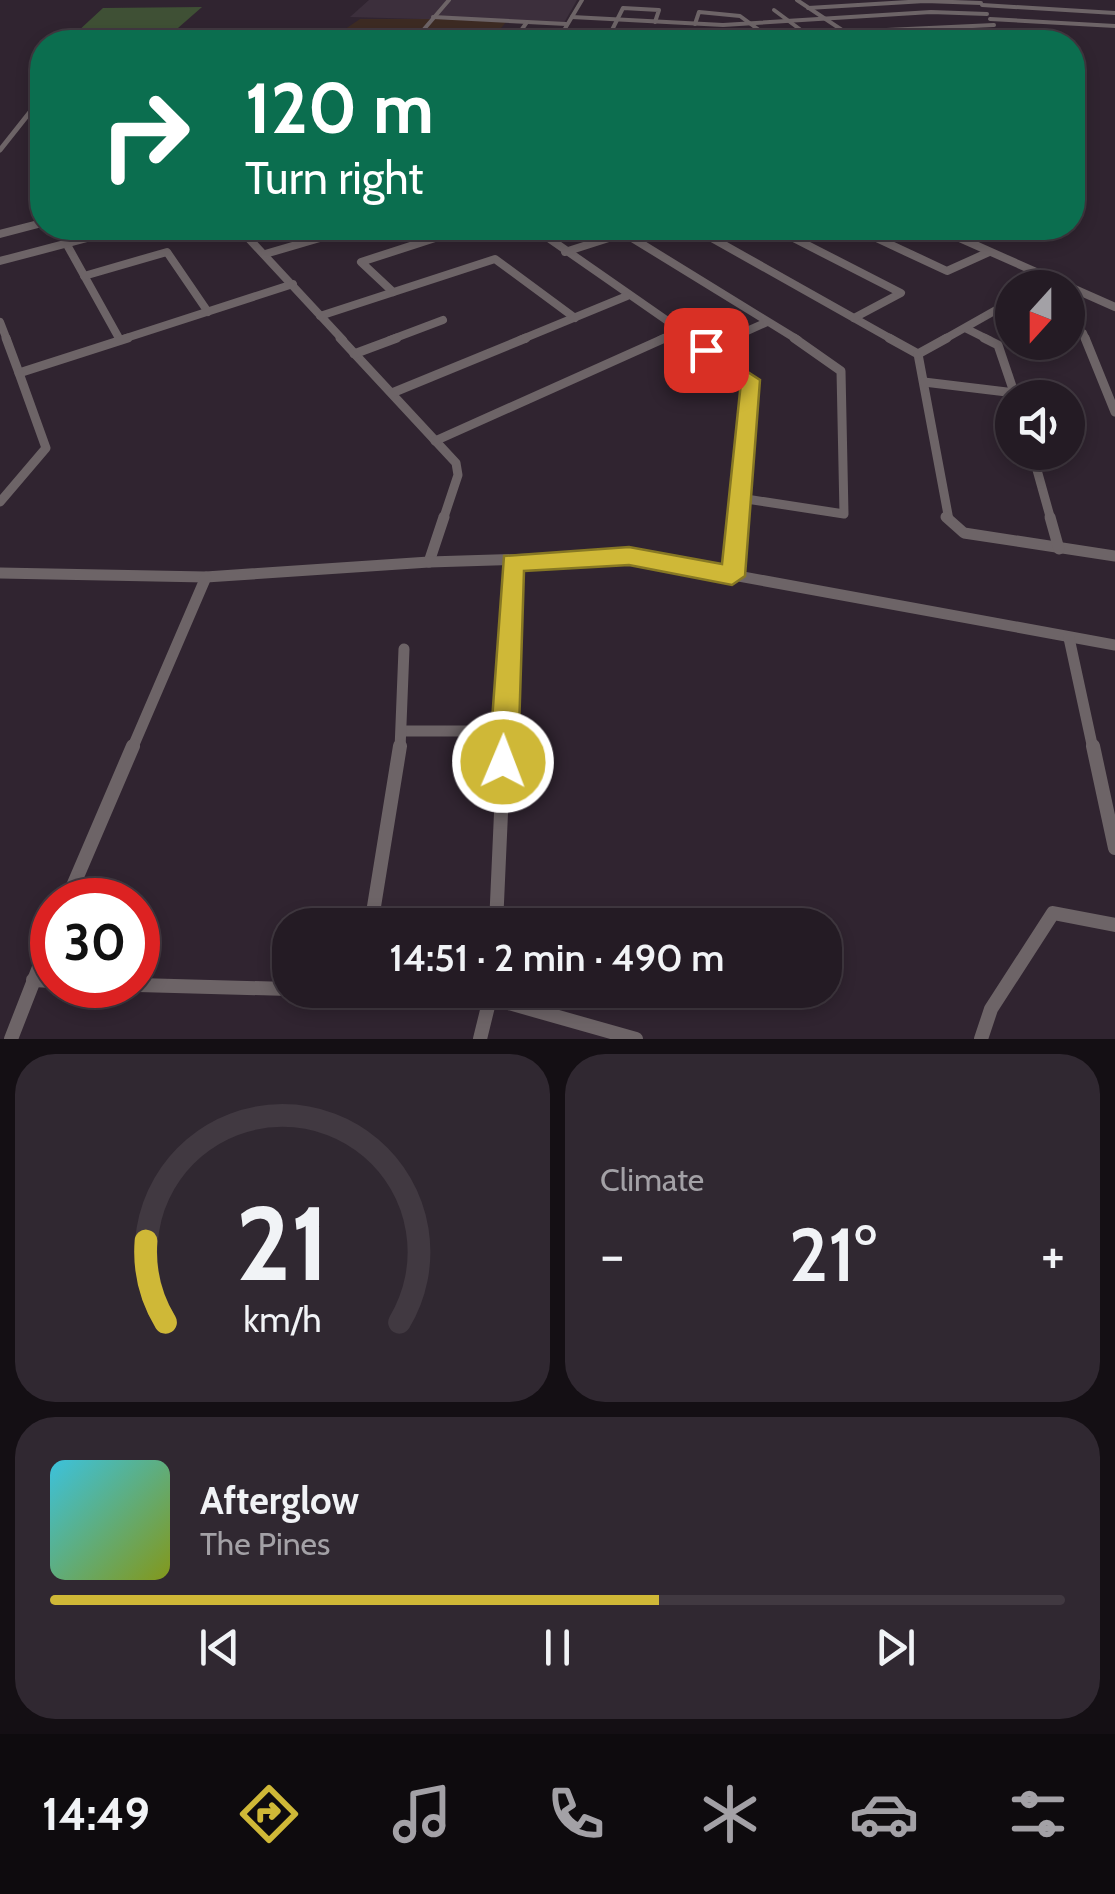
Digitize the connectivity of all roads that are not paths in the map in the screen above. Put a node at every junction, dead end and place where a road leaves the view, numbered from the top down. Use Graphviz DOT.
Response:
graph roads {
  1 [pos="450,0"];
  2 [pos="582,0"];
  3 [pos="796,0"];
  4 [pos="1006,0"];
  5 [pos="981,3"];
  6 [pos="1009,7"];
  7 [pos="808,8"];
  8 [pos="774,10"];
  9 [pos="1115,13"];
  10 [pos="572,16"];
  11 [pos="433,17"];
  12 [pos="616,19"];
  13 [pos="990,19"];
  14 [pos="824,20"];
  15 [pos="1017,20"];
  16 [pos="526,22"];
  17 [pos="655,22"];
  18 [pos="788,22"];
  19 [pos="566,24"];
  20 [pos="695,24"];
  21 [pos="752,24"];
  22 [pos="1115,26"];
  23 [pos="423,30"];
  24 [pos="521,30"];
  25 [pos="563,30"];
  26 [pos="612,30"];
  27 [pos="759,30"];
  28 [pos="800,30"];
  29 [pos="840,30"];
  30 [pos="866,30"];
  31 [pos="996,30"];
  32 [pos="30,112"];
  33 [pos="25,118"];
  34 [pos="30,119"];
  35 [pos="0,150"];
  36 [pos="30,225"];
  37 [pos="0,234"];
  38 [pos="81,240"];
  39 [pos="251,240"];
  40 [pos="313,240"];
  41 [pos="429,240"];
  42 [pos="550,240"];
  43 [pos="602,240"];
  44 [pos="635,240"];
  45 [pos="715,240"];
  46 [pos="797,240"];
  47 [pos="881,240"];
  48 [pos="964,240"];
  49 [pos="66,244"];
  50 [pos="565,252"];
  51 [pos="990,252"];
  52 [pos="265,254"];
  53 [pos="0,261"];
  54 [pos="1032,270"];
  55 [pos="84,276"];
  56 [pos="294,284"];
  57 [pos="393,292"];
  58 [pos="1085,293"];
  59 [pos="627,296"];
  60 [pos="1115,307"];
  61 [pos="995,311"];
  62 [pos="208,312"];
  63 [pos="320,316"];
  64 [pos="575,318"];
  65 [pos="854,318"];
  66 [pos="443,320"];
  67 [pos="0,322"];
  68 [pos="767,322"];
  69 [pos="967,328"];
  70 [pos="678,332"];
  71 [pos="1085,338"];
  72 [pos="120,340"];
  73 [pos="706,350"];
  74 [pos="354,354"];
  75 [pos="918,354"];
  76 [pos="20,373"];
  77 [pos="1011,380"];
  78 [pos="924,382"];
  79 [pos="995,392"];
  80 [pos="392,393"];
  81 [pos="1115,412"];
  82 [pos="436,441"];
  83 [pos="1037,470"];
  84 [pos="740,498"];
  85 [pos="0,502"];
  86 [pos="1059,548"];
  87 [pos="1115,556"];
  88 [pos="429,562"];
  89 [pos="512,562"];
  90 [pos="0,573"];
  91 [pos="732,576"];
  92 [pos="206,577"];
  93 [pos="1070,638"];
  94 [pos="1115,645"];
  95 [pos="404,648"];
  96 [pos="503,731"];
  97 [pos="403,732"];
  98 [pos="1115,848"];
  99 [pos="76,878"];
  100 [pos="375,908"];
  101 [pos="497,908"];
  102 [pos="1115,925"];
  103 [pos="160,986"];
  104 [pos="30,988"];
  105 [pos="272,989"];
  106 [pos="488,1008"];
  107 [pos="537,1008"];
  108 [pos="11,1039"];
  109 [pos="480,1039"];
  110 [pos="636,1039"];
  111 [pos="981,1039"];
  1 -- 11 [label="street"];
  2 -- 10 [label="street"];
  3 -- 7 [label="street"];
  4 -- 6 [label="street"];
  5 -- 6 [label="street"];
  5 -- 7 [label="street"];
  5 -- 13 [label="street"];
  6 -- 9 [label="street"];
  6 -- 15 [label="street"];
  7 -- 14 [label="street"];
  8 -- 18 [label="street"];
  10 -- 12 [label="street"];
  10 -- 19 [label="street"];
  11 -- 16 [label="street"];
  11 -- 23 [label="street"];
  12 -- 17 [label="street"];
  12 -- 17 [label="street"];
  12 -- 26 [label="street"];
  13 -- 14 [label="street"];
  13 -- 15 [label="street"];
  13 -- 30 [label="street"];
  13 -- 31 [label="street"];
  14 -- 18 [label="street"];
  14 -- 29 [label="street"];
  15 -- 22 [label="street"];
  16 -- 19 [label="street"];
  16 -- 24 [label="street"];
  17 -- 20 [label="street"];
  18 -- 21 [label="street"];
  18 -- 28 [label="street"];
  19 -- 25 [label="street"];
  20 -- 21 [label="street"];
  20 -- 21 [label="street"];
  21 -- 27 [label="street"];
  32 -- 33 [label="street"];
  33 -- 34 [label="street"];
  33 -- 35 [label="street"];
  36 -- 37 [label="street"];
  38 -- 49 [label="street"];
  39 -- 52 [label="street"];
  40 -- 52 [label="street"];
  41 -- 57 [label="street"];
  42 -- 50 [label="street"];
  43 -- 50 [label="street"];
  44 -- 68 [label="street"];
  45 -- 65 [label="street"];
  46 -- 65 [label="street"];
  47 -- 51 [label="street"];
  48 -- 51 [label="street"];
  49 -- 53 [label="street"];
  49 -- 55 [label="street"];
  50 -- 59 [label="street"];
  51 -- 54 [label="street"];
  52 -- 56 [label="street"];
  55 -- 62 [label="street"];
  55 -- 72 [label="street"];
  56 -- 62 [label="street"];
  56 -- 63 [label="street"];
  57 -- 63 [label="street"];
  57 -- 64 [label="street"];
  58 -- 60 [label="street"];
  59 -- 64 [label="street"];
  59 -- 70 [label="street"];
  61 -- 69 [label="street"];
  62 -- 72 [label="street"];
  63 -- 74 [label="street"];
  64 -- 80 [label="street"];
  65 -- 75 [label="street"];
  66 -- 74 [label="street"];
  67 -- 76 [label="street"];
  68 -- 73 [label="street"];
  68 -- 84 [label="street"];
  69 -- 75 [label="street"];
  69 -- 77 [label="street"];
  70 -- 73 [label="street"];
  70 -- 82 [label="street"];
  71 -- 81 [label="street"];
  72 -- 76 [label="street"];
  73 -- 84 [label="street"];
  74 -- 80 [label="street"];
  75 -- 78 [label="street"];
  76 -- 85 [label="street"];
  78 -- 79 [label="street"];
  78 -- 86 [label="street"];
  80 -- 82 [label="street"];
  82 -- 88 [label="street"];
  83 -- 86 [label="street"];
  84 -- 91 [label="street"];
  86 -- 87 [label="street"];
  88 -- 89 [label="street"];
  88 -- 92 [label="street"];
  89 -- 91 [label="street"];
  89 -- 96 [label="street"];
  90 -- 92 [label="street"];
  91 -- 93 [label="street"];
  92 -- 99 [label="street"];
  93 -- 94 [label="street"];
  93 -- 98 [label="street"];
  95 -- 97 [label="street"];
  96 -- 97 [label="street"];
  96 -- 101 [label="street"];
  97 -- 100 [label="street"];
  102 -- 111 [label="street"];
  103 -- 105 [label="street"];
  104 -- 108 [label="street"];
  106 -- 109 [label="street"];
  107 -- 110 [label="street"];
}
